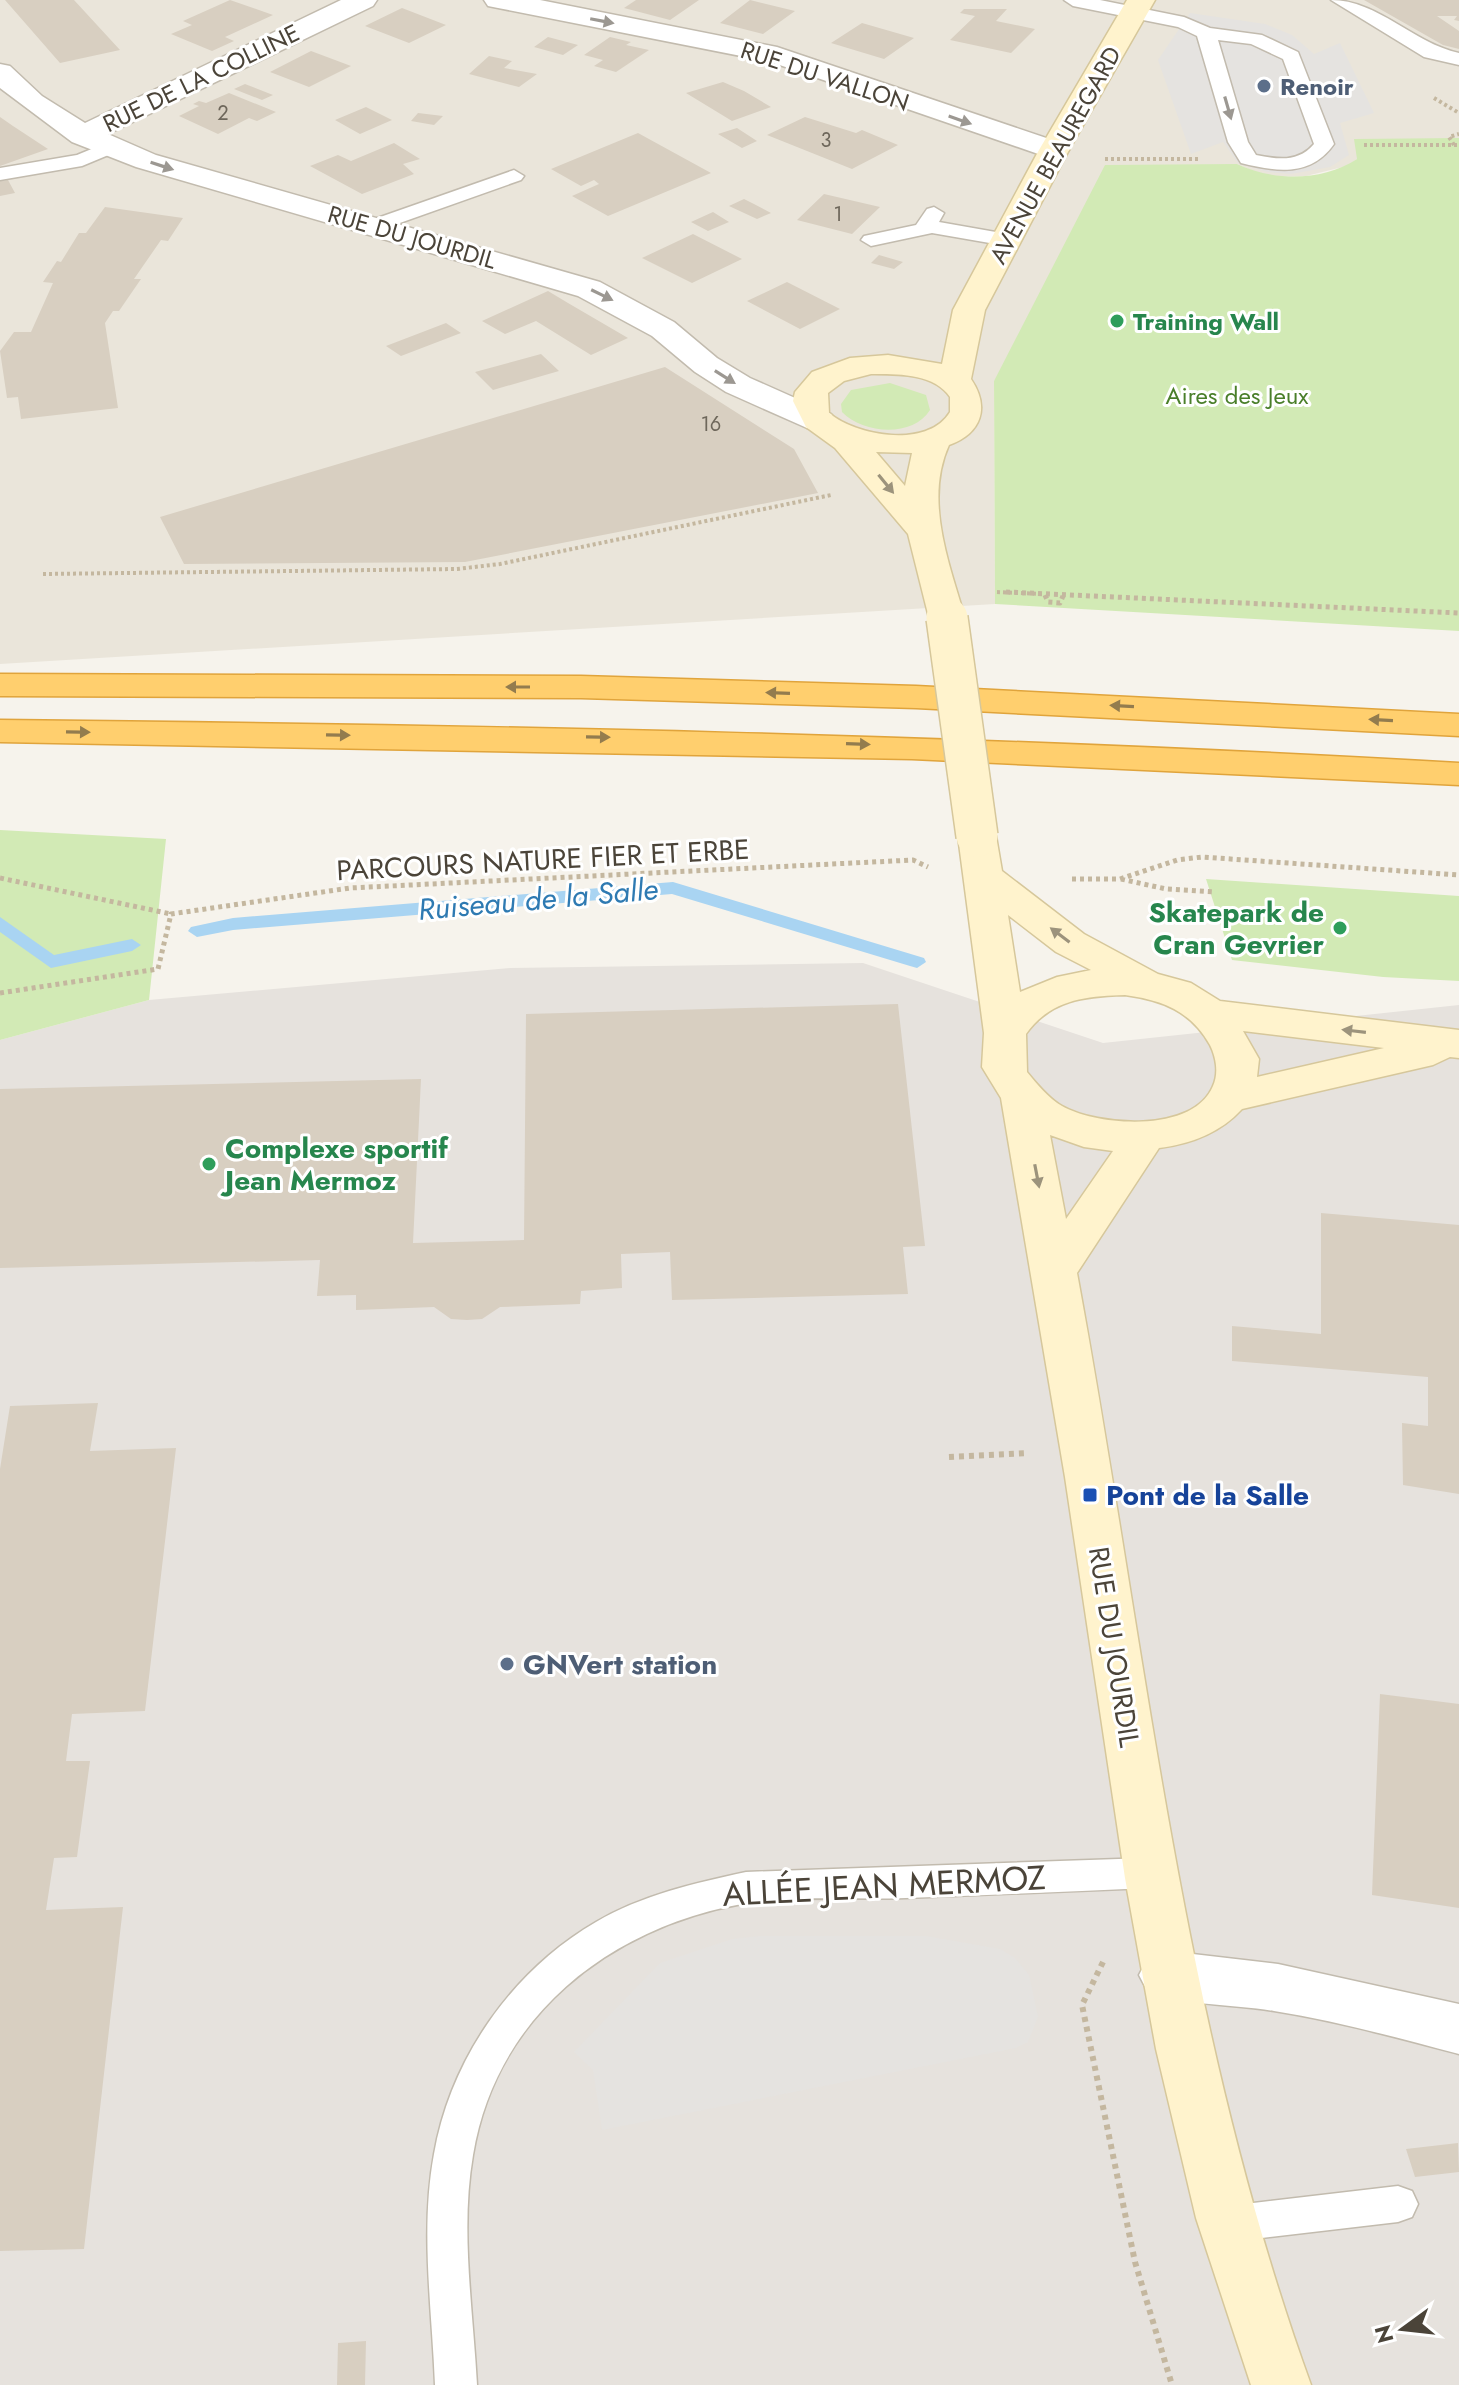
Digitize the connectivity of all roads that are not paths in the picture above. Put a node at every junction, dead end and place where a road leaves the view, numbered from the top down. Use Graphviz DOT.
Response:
graph roads {
  1 [pos="363,0"];
  2 [pos="498,0"];
  3 [pos="1073,0"];
  4 [pos="1340,0"];
  5 [pos="1135,5"];
  6 [pos="1206,33"];
  7 [pos="1459,59"];
  8 [pos="0,72"];
  9 [pos="82,136"];
  10 [pos="111,147"];
  11 [pos="1054,150"];
  12 [pos="0,174"];
  13 [pos="514,176"];
  14 [pos="373,226"];
  15 [pos="871,240"];
  16 [pos="1007,240"];
  17 [pos="969,310"];
  18 [pos="883,363"];
  19 [pos="954,383"];
  20 [pos="831,429"];
  21 [pos="935,438"];
  22 [pos="926,534"];
  23 [pos="0,685"];
  24 [pos="1459,725"];
  25 [pos="0,731"];
  26 [pos="1459,774"];
  27 [pos="980,856"];
  28 [pos="1154,986"];
  29 [pos="1211,1013"];
  30 [pos="1005,1033"];
  31 [pos="1459,1045"];
  32 [pos="1233,1097"];
  33 [pos="1022,1099"];
  34 [pos="1143,1140"];
  35 [pos="1055,1270"];
  36 [pos="1148,1873"];
  37 [pos="1167,1975"];
  38 [pos="1459,2029"];
  39 [pos="1398,2204"];
  40 [pos="1228,2224"];
  41 [pos="456,2385"];
  42 [pos="1281,2385"];
  1 -- 9 [label="street, RUE DE LA COLLINE"];
  2 -- 11 [label="street, RUE DU VALLON, one-way"];
  3 -- 5 [label="lane"];
  4 -- 7 [label="lane"];
  5 -- 6 [label="lane"];
  5 -- 11 [label="street, AVENUE BEAUREGARD"];
  6 -- 6 [label="lane, one-way"];
  8 -- 9 [label="street, RUE DU JOURDIL"];
  9 -- 10 [label="street, RUE DU JOURDIL"];
  10 -- 12 [label="lane"];
  10 -- 14 [label="street, RUE DU JOURDIL, one-way"];
  11 -- 16 [label="street, AVENUE BEAUREGARD"];
  13 -- 14 [label="lane"];
  14 -- 20 [label="street, RUE DU JOURDIL, one-way"];
  15 -- 16 [label="lane"];
  16 -- 17 [label="street, AVENUE BEAUREGARD"];
  17 -- 18 [label="street, AVENUE BEAUREGARD"];
  17 -- 19 [label="street, AVENUE BEAUREGARD"];
  18 -- 19 [label="street"];
  18 -- 20 [label="street"];
  19 -- 21 [label="street"];
  20 -- 21 [label="street"];
  20 -- 22 [label="street, RUE DU JOURDIL, one-way"];
  21 -- 22 [label="street, RUE DU JOURDIL"];
  22 -- 27 [label="street, RUE DU JOURDIL, bridge"];
  24 -- 23 [label="highway, one-way"];
  25 -- 26 [label="highway, one-way"];
  28 -- 27 [label="street, one-way"];
  27 -- 30 [label="street"];
  28 -- 29 [label="street"];
  28 -- 30 [label="street"];
  31 -- 29 [label="street, one-way"];
  29 -- 32 [label="street"];
  30 -- 33 [label="street"];
  31 -- 32 [label="street"];
  32 -- 34 [label="street"];
  33 -- 34 [label="street"];
  33 -- 35 [label="street, RUE DU JOURDIL, one-way"];
  34 -- 35 [label="street"];
  35 -- 36 [label="street, RUE DU JOURDIL"];
  36 -- 37 [label="street, RUE DU JOURDIL"];
  36 -- 41 [label="lane, ALLÉE JEAN MERMOZ"];
  37 -- 38 [label="street"];
  37 -- 40 [label="street, RUE DU JOURDIL"];
  39 -- 40 [label="lane"];
  40 -- 42 [label="street, RUE DU JOURDIL"];
}
